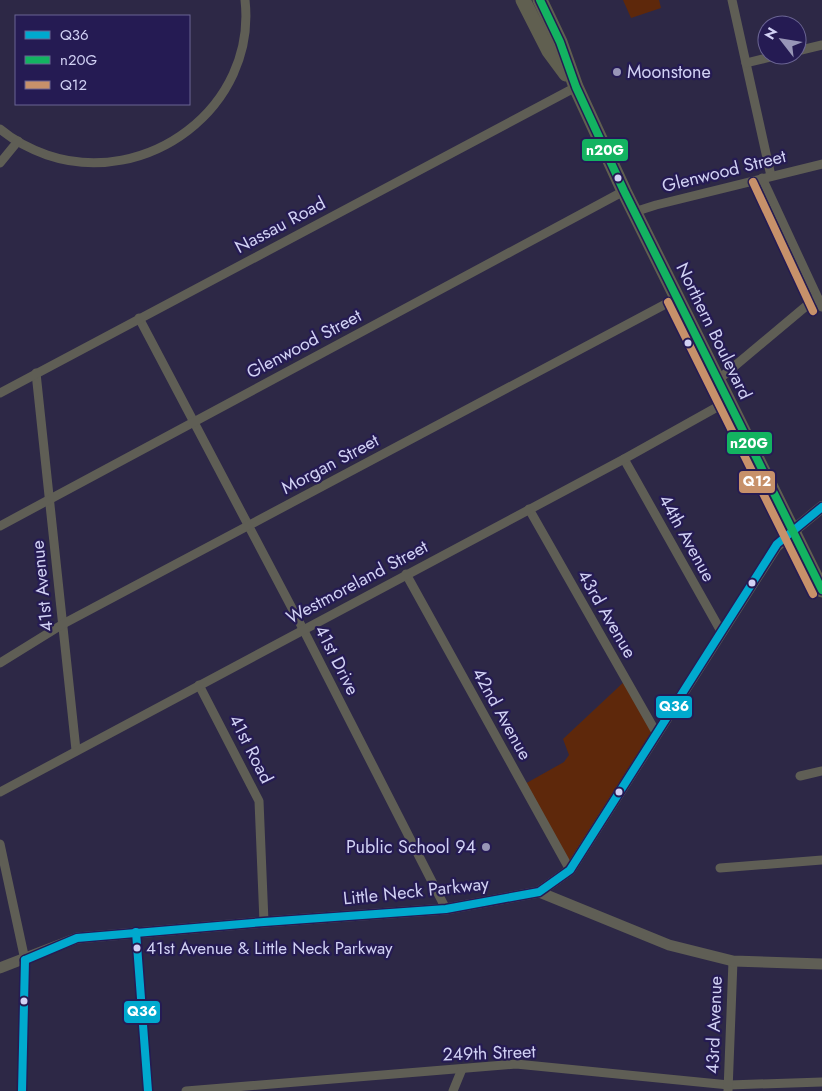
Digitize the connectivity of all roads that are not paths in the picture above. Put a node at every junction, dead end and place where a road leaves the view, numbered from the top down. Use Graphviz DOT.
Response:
graph roads {
  1 [pos="245,0"];
  2 [pos="523,0"];
  3 [pos="540,0"];
  4 [pos="732,0"];
  5 [pos="822,45"];
  6 [pos="807,49"];
  7 [pos="757,60"];
  8 [pos="746,63"];
  9 [pos="576,87"];
  10 [pos="0,129"];
  11 [pos="18,141"];
  12 [pos="0,163"];
  13 [pos="822,164"];
  14 [pos="766,177"];
  15 [pos="624,191"];
  16 [pos="634,212"];
  17 [pos="817,297"];
  18 [pos="677,298"];
  19 [pos="822,307"];
  20 [pos="139,318"];
  21 [pos="36,373"];
  22 [pos="718,380"];
  23 [pos="0,393"];
  24 [pos="728,402"];
  25 [pos="193,422"];
  26 [pos="624,459"];
  27 [pos="49,499"];
  28 [pos="822,507"];
  29 [pos="529,509"];
  30 [pos="0,526"];
  31 [pos="248,526"];
  32 [pos="793,531"];
  33 [pos="406,574"];
  34 [pos="822,590"];
  35 [pos="63,624"];
  36 [pos="303,629"];
  37 [pos="722,633"];
  38 [pos="0,663"];
  39 [pos="199,684"];
  40 [pos="657,734"];
  41 [pos="76,750"];
  42 [pos="822,772"];
  43 [pos="800,776"];
  44 [pos="0,792"];
  45 [pos="0,844"];
  46 [pos="822,860"];
  47 [pos="720,868"];
  48 [pos="570,870"];
  49 [pos="539,892"];
  50 [pos="446,910"];
  51 [pos="264,922"];
  52 [pos="136,932"];
  53 [pos="24,960"];
  54 [pos="733,961"];
  55 [pos="822,964"];
  56 [pos="0,968"];
  57 [pos="462,1069"];
  58 [pos="822,1082"];
  59 [pos="728,1088"];
  60 [pos="22,1091"];
  61 [pos="148,1091"];
  62 [pos="186,1091"];
  63 [pos="453,1091"];
  1 -- 11 [label="street"];
  2 -- 9 [label="main road, Northern Boulevard"];
  3 -- 9 [label="main road, Northern Boulevard"];
  4 -- 8 [label="street"];
  5 -- 6 [label="street"];
  7 -- 8 [label="street"];
  8 -- 14 [label="street"];
  9 -- 15 [label="main road, Northern Boulevard"];
  9 -- 20 [label="street, Nassau Road"];
  10 -- 11 [label="street"];
  11 -- 12 [label="street"];
  13 -- 14 [label="street, Glenwood Street"];
  14 -- 16 [label="street, Glenwood Street"];
  14 -- 17 [label="street"];
  15 -- 16 [label="main road, Northern Boulevard"];
  15 -- 25 [label="street, Glenwood Street"];
  16 -- 18 [label="main road, Northern Boulevard"];
  17 -- 19 [label="street"];
  17 -- 22 [label="street"];
  18 -- 22 [label="main road, Northern Boulevard"];
  18 -- 31 [label="street, Morgan Street"];
  20 -- 21 [label="street, Nassau Road"];
  20 -- 25 [label="street, 41st Drive"];
  21 -- 23 [label="street, Nassau Road"];
  21 -- 27 [label="street, 41st Avenue"];
  22 -- 24 [label="main road, Northern Boulevard"];
  24 -- 26 [label="street, Westmoreland Street"];
  24 -- 32 [label="main road, Northern Boulevard"];
  25 -- 27 [label="street, Glenwood Street"];
  25 -- 31 [label="street, 41st Drive"];
  26 -- 29 [label="street, Westmoreland Street"];
  26 -- 37 [label="street, 44th Avenue"];
  27 -- 30 [label="street, Glenwood Street"];
  27 -- 35 [label="street, 41st Avenue"];
  28 -- 32 [label="main road, Little Neck Parkway"];
  29 -- 33 [label="street, Westmoreland Street"];
  29 -- 40 [label="street, 43rd Avenue"];
  31 -- 35 [label="street, Morgan Street"];
  31 -- 36 [label="street, 41st Drive"];
  32 -- 34 [label="main road, Northern Boulevard"];
  32 -- 37 [label="street, Little Neck Parkway"];
  33 -- 36 [label="street, Westmoreland Street"];
  33 -- 48 [label="street, 42nd Avenue"];
  35 -- 38 [label="street, Morgan Street"];
  35 -- 41 [label="street, 41st Avenue"];
  36 -- 39 [label="street, Westmoreland Street"];
  36 -- 50 [label="street, 41st Drive"];
  37 -- 40 [label="street, Little Neck Parkway"];
  39 -- 41 [label="street, Westmoreland Street"];
  39 -- 51 [label="street, 41st Road"];
  40 -- 48 [label="street, Little Neck Parkway"];
  41 -- 44 [label="street, Westmoreland Street"];
  42 -- 43 [label="street"];
  45 -- 53 [label="street"];
  46 -- 47 [label="street"];
  48 -- 49 [label="street, Little Neck Parkway"];
  49 -- 50 [label="street, Little Neck Parkway"];
  49 -- 54 [label="street"];
  50 -- 51 [label="street, Little Neck Parkway"];
  51 -- 52 [label="street, Little Neck Parkway"];
  52 -- 53 [label="street, Little Neck Parkway"];
  52 -- 61 [label="street"];
  53 -- 56 [label="street, Little Neck Parkway"];
  53 -- 60 [label="street"];
  54 -- 55 [label="street"];
  54 -- 59 [label="street, 43rd Avenue"];
  57 -- 59 [label="street, 249th Street"];
  57 -- 62 [label="street, 249th Street"];
  57 -- 63 [label="street"];
  58 -- 59 [label="street, 249th Street"];
}
